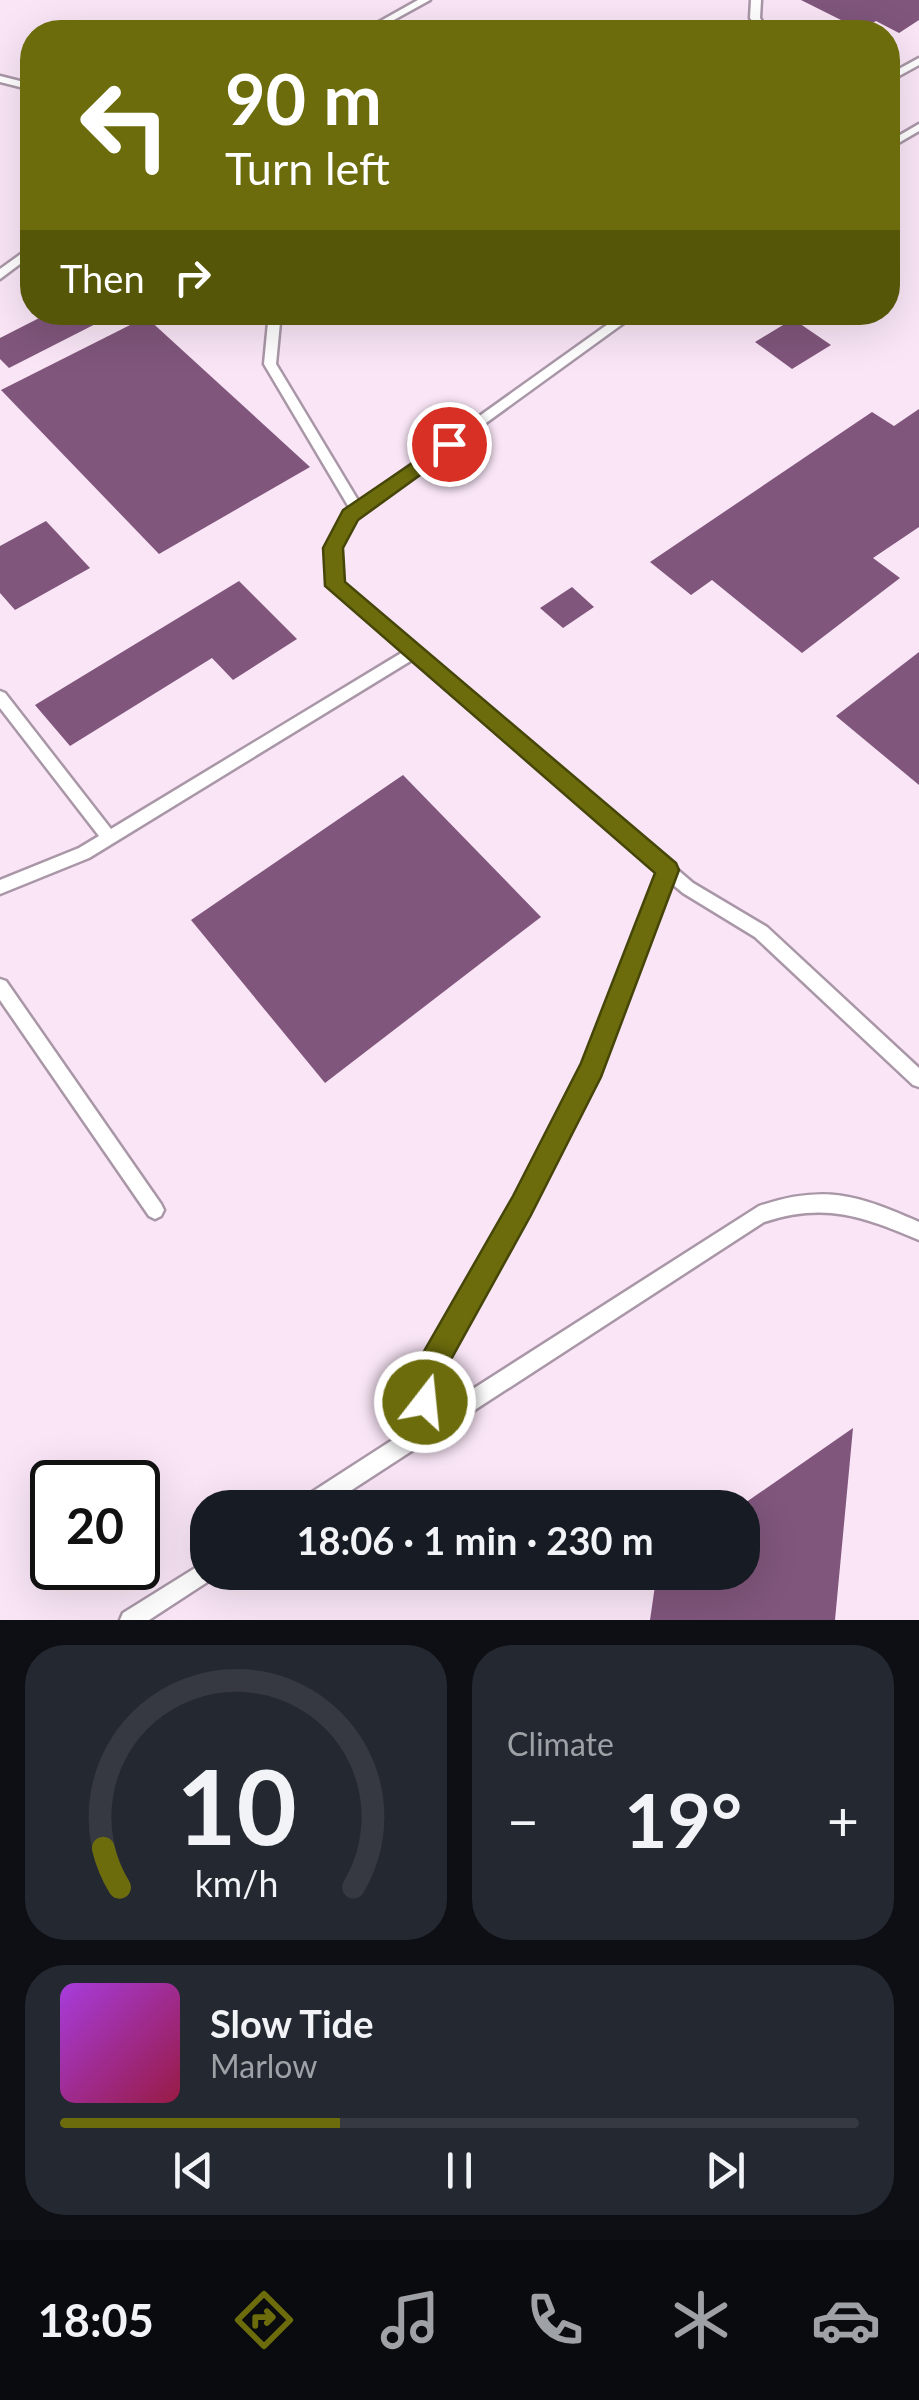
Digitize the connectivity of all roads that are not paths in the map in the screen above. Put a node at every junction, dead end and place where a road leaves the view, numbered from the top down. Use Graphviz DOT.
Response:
graph roads {
  1 [pos="425,0"];
  2 [pos="388,20"];
  3 [pos="273,325"];
  4 [pos="616,325"];
  5 [pos="357,510"];
  6 [pos="412,652"];
  7 [pos="0,698"];
  8 [pos="109,838"];
  9 [pos="668,870"];
  10 [pos="3,879"];
  11 [pos="0,986"];
  12 [pos="919,1079"];
  13 [pos="155,1210"];
  14 [pos="919,1231"];
  15 [pos="420,1433"];
  16 [pos="332,1490"];
  17 [pos="190,1582"];
  18 [pos="130,1620"];
  1 -- 2 [label="lane"];
  3 -- 5 [label="lane"];
  4 -- 5 [label="lane"];
  5 -- 6 [label="lane"];
  6 -- 8 [label="lane"];
  6 -- 9 [label="lane"];
  7 -- 8 [label="lane"];
  8 -- 10 [label="lane"];
  9 -- 12 [label="lane"];
  9 -- 15 [label="lane"];
  11 -- 13 [label="lane"];
  14 -- 15 [label="lane"];
  15 -- 16 [label="lane"];
  17 -- 18 [label="lane"];
}
